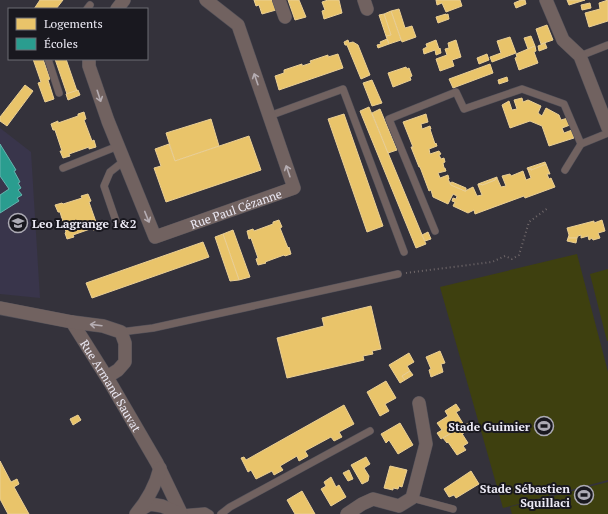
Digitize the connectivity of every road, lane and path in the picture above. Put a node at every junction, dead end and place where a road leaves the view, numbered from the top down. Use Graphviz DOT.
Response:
graph roads {
  1 [pos="124,0"];
  2 [pos="206,0"];
  3 [pos="279,0"];
  4 [pos="546,0"];
  5 [pos="118,8"];
  6 [pos="285,16"];
  7 [pos="608,45"];
  8 [pos="580,56"];
  9 [pos="48,60"];
  10 [pos="88,60"];
  11 [pos="59,93"];
  12 [pos="269,116"];
  13 [pos="608,128"];
  14 [pos="608,133"];
  15 [pos="581,144"];
  16 [pos="118,146"];
  17 [pos="124,161"];
  18 [pos="63,168"];
  19 [pos="565,170"];
  20 [pos="548,208"];
  21 [pos="117,224"];
  22 [pos="435,231"];
  23 [pos="404,252"];
  24 [pos="398,274"];
  25 [pos="0,308"];
  26 [pos="72,322"];
  27 [pos="121,332"];
  28 [pos="107,377"];
  29 [pos="419,403"];
  30 [pos="370,432"];
  31 [pos="160,468"];
  32 [pos="412,498"];
  33 [pos="453,509"];
  34 [pos="138,512"];
  35 [pos="181,514"];
  36 [pos="210,514"];
  37 [pos="220,514"];
  38 [pos="347,514"];
  1 -- 5 [label="street"];
  12 -- 2 [label="street, Rue Paul Cézanne, one-way"];
  3 -- 6 [label="street"];
  4 -- 8 [label="street"];
  7 -- 8 [label="lane"];
  8 -- 13 [label="street"];
  9 -- 11 [label="lane"];
  10 -- 16 [label="street, Rue Paul Cézanne, one-way"];
  17 -- 12 [label="street, Rue Paul Cézanne, one-way"];
  12 -- 23 [label="lane"];
  14 -- 15 [label="lane"];
  15 -- 19 [label="lane"];
  15 -- 22 [label="lane"];
  16 -- 17 [label="street, Rue Paul Cézanne"];
  16 -- 18 [label="lane"];
  17 -- 21 [label="lane"];
  20 -- 24 [label="path"];
  24 -- 27 [label="lane"];
  25 -- 26 [label="street"];
  27 -- 26 [label="street, one-way"];
  26 -- 28 [label="street, Rue Armand Sauvat"];
  27 -- 28 [label="street"];
  28 -- 31 [label="street, Rue Armand Sauvat"];
  29 -- 32 [label="street"];
  30 -- 37 [label="lane"];
  31 -- 34 [label="street"];
  31 -- 35 [label="street, Rue Armand Sauvat"];
  32 -- 33 [label="lane"];
  32 -- 38 [label="street"];
  34 -- 35 [label="street"];
  35 -- 36 [label="lane"];
}
